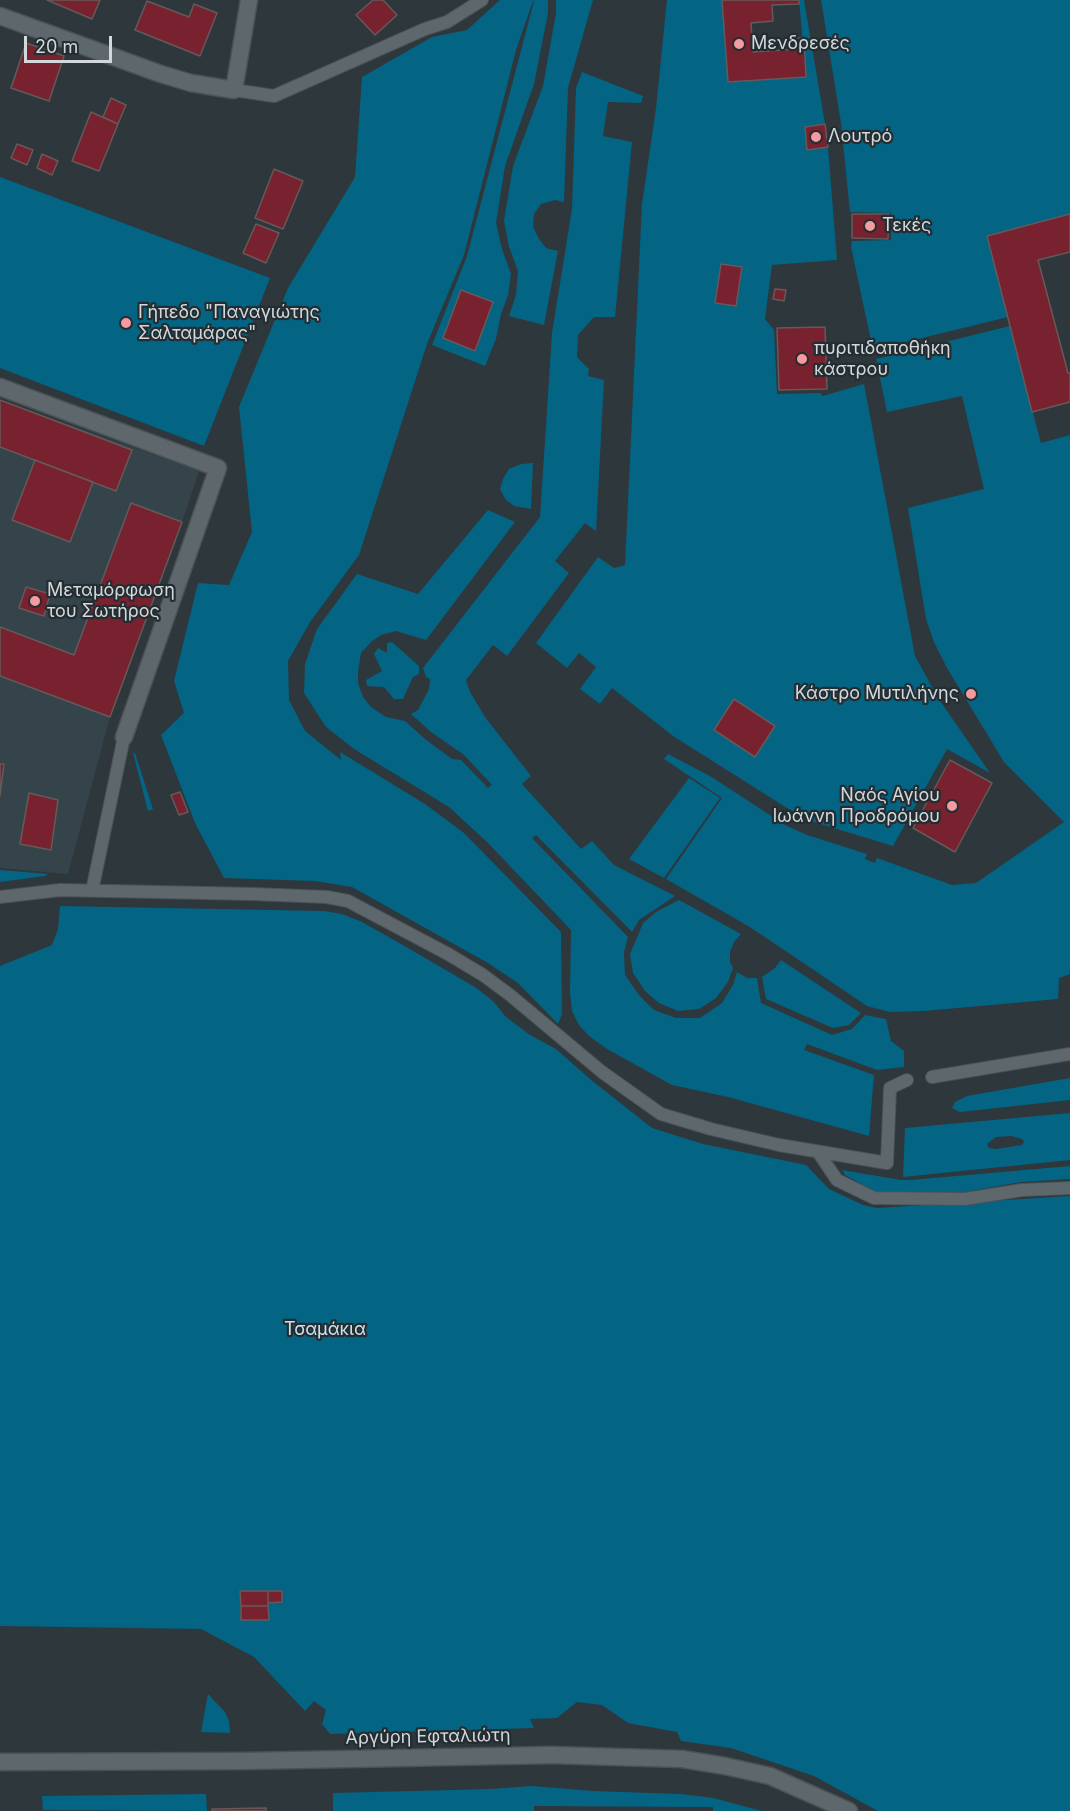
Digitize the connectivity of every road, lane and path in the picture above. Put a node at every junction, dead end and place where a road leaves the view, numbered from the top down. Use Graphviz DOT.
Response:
graph roads {
  1 [pos="249,0"];
  2 [pos="482,0"];
  3 [pos="0,16"];
  4 [pos="234,90"];
  5 [pos="0,387"];
  6 [pos="124,737"];
  7 [pos="92,891"];
  8 [pos="0,897"];
  9 [pos="1070,1054"];
  10 [pos="932,1077"];
  11 [pos="907,1080"];
  12 [pos="818,1152"];
  13 [pos="1070,1188"];
  14 [pos="0,1762"];
  15 [pos="849,1811"];
  1 -- 4 [label="street"];
  2 -- 4 [label="lane"];
  3 -- 4 [label="street"];
  5 -- 6 [label="street"];
  6 -- 7 [label="lane"];
  7 -- 8 [label="lane"];
  7 -- 12 [label="lane"];
  9 -- 10 [label="lane"];
  11 -- 12 [label="lane"];
  12 -- 13 [label="lane"];
  14 -- 15 [label="street, Αργύρη Εφταλιώτη"];
}
